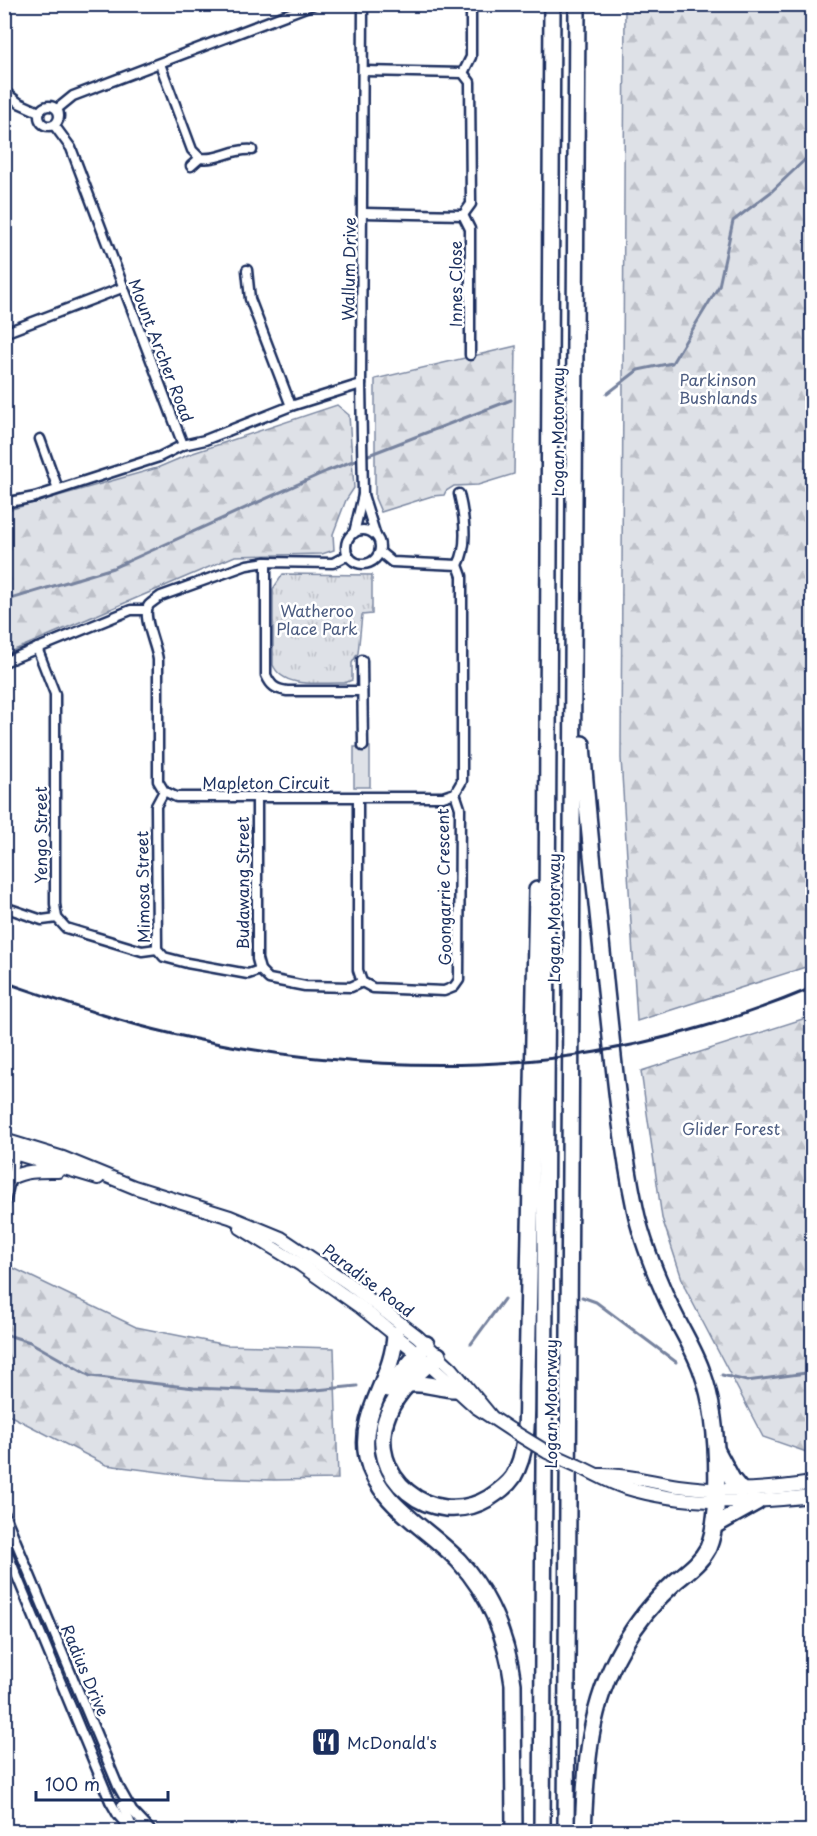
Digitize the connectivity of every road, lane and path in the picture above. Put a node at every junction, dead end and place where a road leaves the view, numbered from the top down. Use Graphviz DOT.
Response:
graph roads {
  1 [pos="314,4"];
  2 [pos="363,4"];
  3 [pos="471,4"];
  4 [pos="552,4"];
  5 [pos="577,4"];
  6 [pos="160,64"];
  7 [pos="363,71"];
  8 [pos="463,73"];
  9 [pos="4,91"];
  10 [pos="57,109"];
  11 [pos="39,112"];
  12 [pos="54,125"];
  13 [pos="252,150"];
  14 [pos="200,158"];
  15 [pos="191,166"];
  16 [pos="363,213"];
  17 [pos="463,215"];
  18 [pos="247,270"];
  19 [pos="122,288"];
  20 [pos="4,333"];
  21 [pos="470,355"];
  22 [pos="361,384"];
  23 [pos="291,406"];
  24 [pos="40,439"];
  25 [pos="183,446"];
  26 [pos="58,489"];
  27 [pos="459,494"];
  28 [pos="363,495"];
  29 [pos="4,503"];
  30 [pos="354,533"];
  31 [pos="376,536"];
  32 [pos="380,552"];
  33 [pos="348,555"];
  34 [pos="266,562"];
  35 [pos="458,565"];
  36 [pos="147,610"];
  37 [pos="37,648"];
  38 [pos="362,660"];
  39 [pos="4,662"];
  40 [pos="362,691"];
  41 [pos="573,717"];
  42 [pos="363,747"];
  43 [pos="548,747"];
  44 [pos="164,791"];
  45 [pos="455,793"];
  46 [pos="257,797"];
  47 [pos="358,798"];
  48 [pos="4,908"];
  49 [pos="57,918"];
  50 [pos="157,949"];
  51 [pos="260,970"];
  52 [pos="362,982"];
  53 [pos="5,1141"];
  54 [pos="13,1149"];
  55 [pos="74,1172"];
  56 [pos="11,1178"];
  57 [pos="135,1187"];
  58 [pos="4,1207"];
  59 [pos="203,1208"];
  60 [pos="395,1334"];
  61 [pos="427,1354"];
  62 [pos="410,1384"];
  63 [pos="382,1387"];
  64 [pos="455,1389"];
  65 [pos="490,1415"];
  66 [pos="715,1448"];
  67 [pos="813,1483"];
  68 [pos="741,1490"];
  69 [pos="716,1495"];
  70 [pos="813,1496"];
  71 [pos="757,1502"];
  72 [pos="5,1513"];
  73 [pos="714,1526"];
  74 [pos="4,1545"];
  75 [pos="25,1595"];
  76 [pos="45,1611"];
  77 [pos="65,1692"];
  78 [pos="101,1745"];
  79 [pos="130,1829"];
  80 [pos="152,1832"];
  81 [pos="514,1832"];
  82 [pos="542,1832"];
  83 [pos="566,1832"];
  84 [pos="583,1832"];
  1 -- 6 [label="street"];
  2 -- 7 [label="street, Wallum Drive"];
  3 -- 8 [label="street"];
  4 -- 43 [label="highway, Logan Motorway"];
  5 -- 41 [label="highway, Logan Motorway"];
  6 -- 10 [label="street"];
  6 -- 14 [label="street"];
  7 -- 8 [label="street"];
  7 -- 16 [label="street, Wallum Drive"];
  8 -- 17 [label="street"];
  9 -- 11 [label="street"];
  10 -- 11 [label="street"];
  10 -- 12 [label="street"];
  11 -- 12 [label="street"];
  12 -- 19 [label="street, Mount Archer Road"];
  13 -- 14 [label="street"];
  14 -- 15 [label="street"];
  16 -- 17 [label="street"];
  16 -- 22 [label="street, Wallum Drive"];
  17 -- 21 [label="street, Innes Close"];
  18 -- 23 [label="street"];
  19 -- 20 [label="street"];
  19 -- 25 [label="street, Mount Archer Road"];
  22 -- 23 [label="street, Mount Archer Road"];
  22 -- 28 [label="street, Wallum Drive"];
  23 -- 25 [label="street, Mount Archer Road"];
  24 -- 26 [label="street"];
  25 -- 26 [label="street"];
  26 -- 29 [label="street"];
  27 -- 35 [label="street"];
  28 -- 30 [label="street, Wallum Drive"];
  28 -- 31 [label="street"];
  30 -- 31 [label="street"];
  30 -- 33 [label="street"];
  31 -- 32 [label="street"];
  32 -- 33 [label="street"];
  32 -- 35 [label="street"];
  33 -- 34 [label="street"];
  34 -- 36 [label="street"];
  34 -- 40 [label="street"];
  35 -- 45 [label="street"];
  36 -- 37 [label="street"];
  36 -- 44 [label="street"];
  37 -- 39 [label="street"];
  37 -- 49 [label="street, Yengo Street"];
  38 -- 40 [label="street"];
  40 -- 42 [label="street"];
  41 -- 66 [label="highway"];
  41 -- 83 [label="highway, Logan Motorway"];
  43 -- 62 [label="highway"];
  43 -- 82 [label="highway, Logan Motorway"];
  44 -- 46 [label="street, Mapleton Circuit"];
  44 -- 50 [label="street, Mimosa Street"];
  45 -- 47 [label="street, Mapleton Circuit"];
  45 -- 52 [label="street, Goongarrie Crescent"];
  46 -- 47 [label="street, Mapleton Circuit"];
  46 -- 51 [label="street, Budawang Street"];
  47 -- 52 [label="street"];
  48 -- 49 [label="street"];
  49 -- 50 [label="street"];
  50 -- 51 [label="street, Mimosa Street"];
  51 -- 52 [label="street, Budawang Street"];
  53 -- 54 [label="street, Paradise Road"];
  54 -- 55 [label="street, Paradise Road"];
  54 -- 56 [label="street"];
  54 -- 57 [label="street, Paradise Road"];
  55 -- 56 [label="street"];
  55 -- 57 [label="street, Paradise Road"];
  56 -- 58 [label="street"];
  57 -- 59 [label="street, Paradise Road"];
  59 -- 60 [label="street, Paradise Road"];
  59 -- 61 [label="street, Paradise Road"];
  60 -- 61 [label="street, Paradise Road"];
  60 -- 63 [label="highway"];
  61 -- 62 [label="highway"];
  61 -- 63 [label="highway"];
  61 -- 64 [label="street, Paradise Road"];
  61 -- 65 [label="street, Paradise Road"];
  62 -- 64 [label="highway"];
  63 -- 81 [label="highway"];
  64 -- 65 [label="street, Paradise Road"];
  65 -- 69 [label="street, Paradise Road, bridge"];
  66 -- 68 [label="highway"];
  66 -- 69 [label="highway"];
  67 -- 68 [label="street, Paradise Road"];
  68 -- 69 [label="street, Paradise Road"];
  69 -- 71 [label="street, Paradise Road"];
  69 -- 73 [label="highway"];
  70 -- 71 [label="street, Paradise Road"];
  71 -- 73 [label="highway"];
  72 -- 75 [label="street"];
  72 -- 76 [label="street, Radius Drive"];
  73 -- 84 [label="highway"];
  74 -- 75 [label="street, Radius Drive"];
  75 -- 77 [label="street, Radius Drive"];
  76 -- 77 [label="street"];
  76 -- 78 [label="street, Radius Drive"];
  77 -- 79 [label="street, Radius Drive"];
  78 -- 79 [label="street"];
  78 -- 80 [label="street, Radius Drive"];
  79 -- 80 [label="street"];
}
